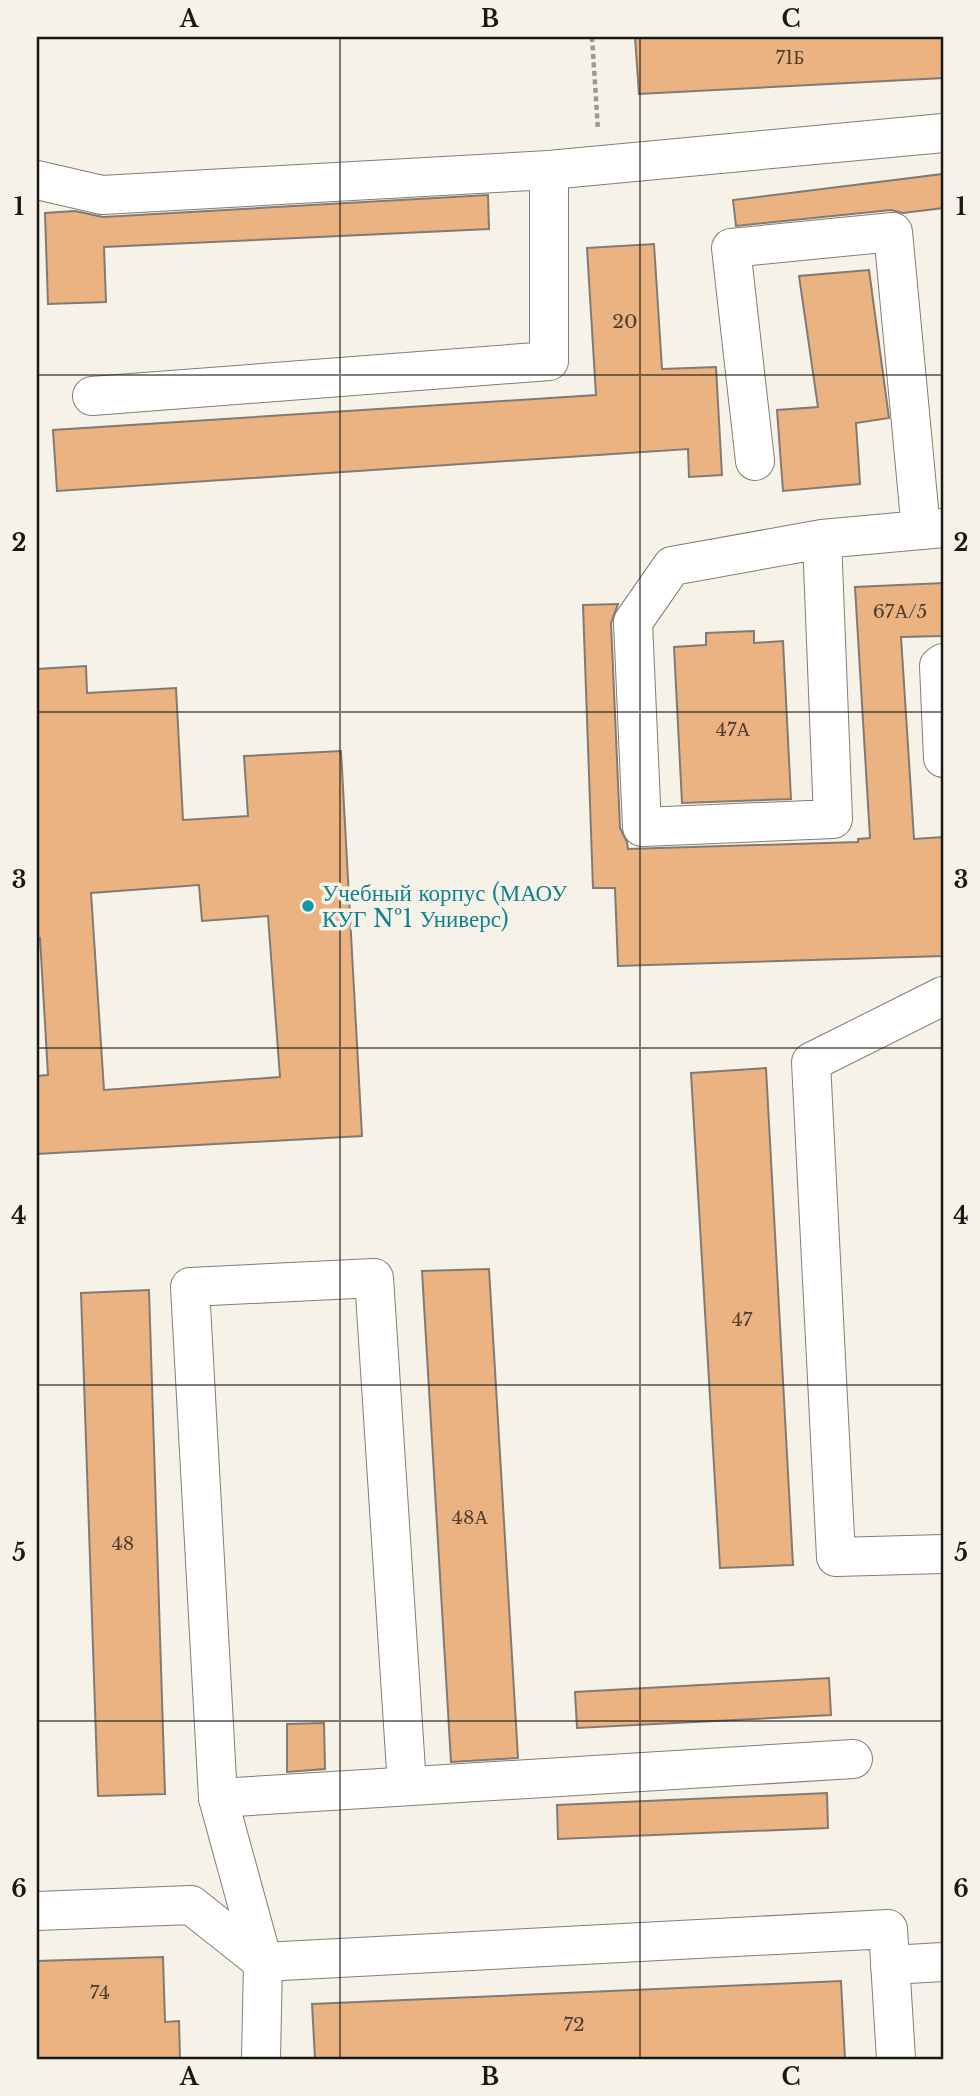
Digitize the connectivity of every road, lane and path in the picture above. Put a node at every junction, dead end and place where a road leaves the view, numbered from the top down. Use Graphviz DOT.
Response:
graph roads {
  1 [pos="592,37"];
  2 [pos="943,133"];
  3 [pos="600,166"];
  4 [pos="549,170"];
  5 [pos="37,180"];
  6 [pos="92,396"];
  7 [pos="755,461"];
  8 [pos="932,529"];
  9 [pos="822,539"];
  10 [pos="943,663"];
  11 [pos="943,758"];
  12 [pos="943,996"];
  13 [pos="943,1555"];
  14 [pos="853,1759"];
  15 [pos="407,1786"];
  16 [pos="218,1798"];
  17 [pos="37,1911"];
  18 [pos="263,1962"];
  19 [pos="943,1962"];
  20 [pos="890,1965"];
  21 [pos="261,2059"];
  22 [pos="896,2059"];
  1 -- 3 [label="path"];
  2 -- 3 [label="lane"];
  3 -- 4 [label="lane"];
  4 -- 5 [label="lane"];
  4 -- 6 [label="lane"];
  7 -- 8 [label="lane"];
  8 -- 9 [label="lane"];
  9 -- 9 [label="lane"];
  10 -- 11 [label="lane"];
  12 -- 13 [label="lane"];
  14 -- 15 [label="lane"];
  15 -- 16 [label="lane"];
  15 -- 16 [label="lane"];
  16 -- 18 [label="lane"];
  17 -- 18 [label="lane"];
  18 -- 20 [label="lane"];
  18 -- 21 [label="lane"];
  19 -- 20 [label="lane"];
  20 -- 22 [label="lane"];
}
